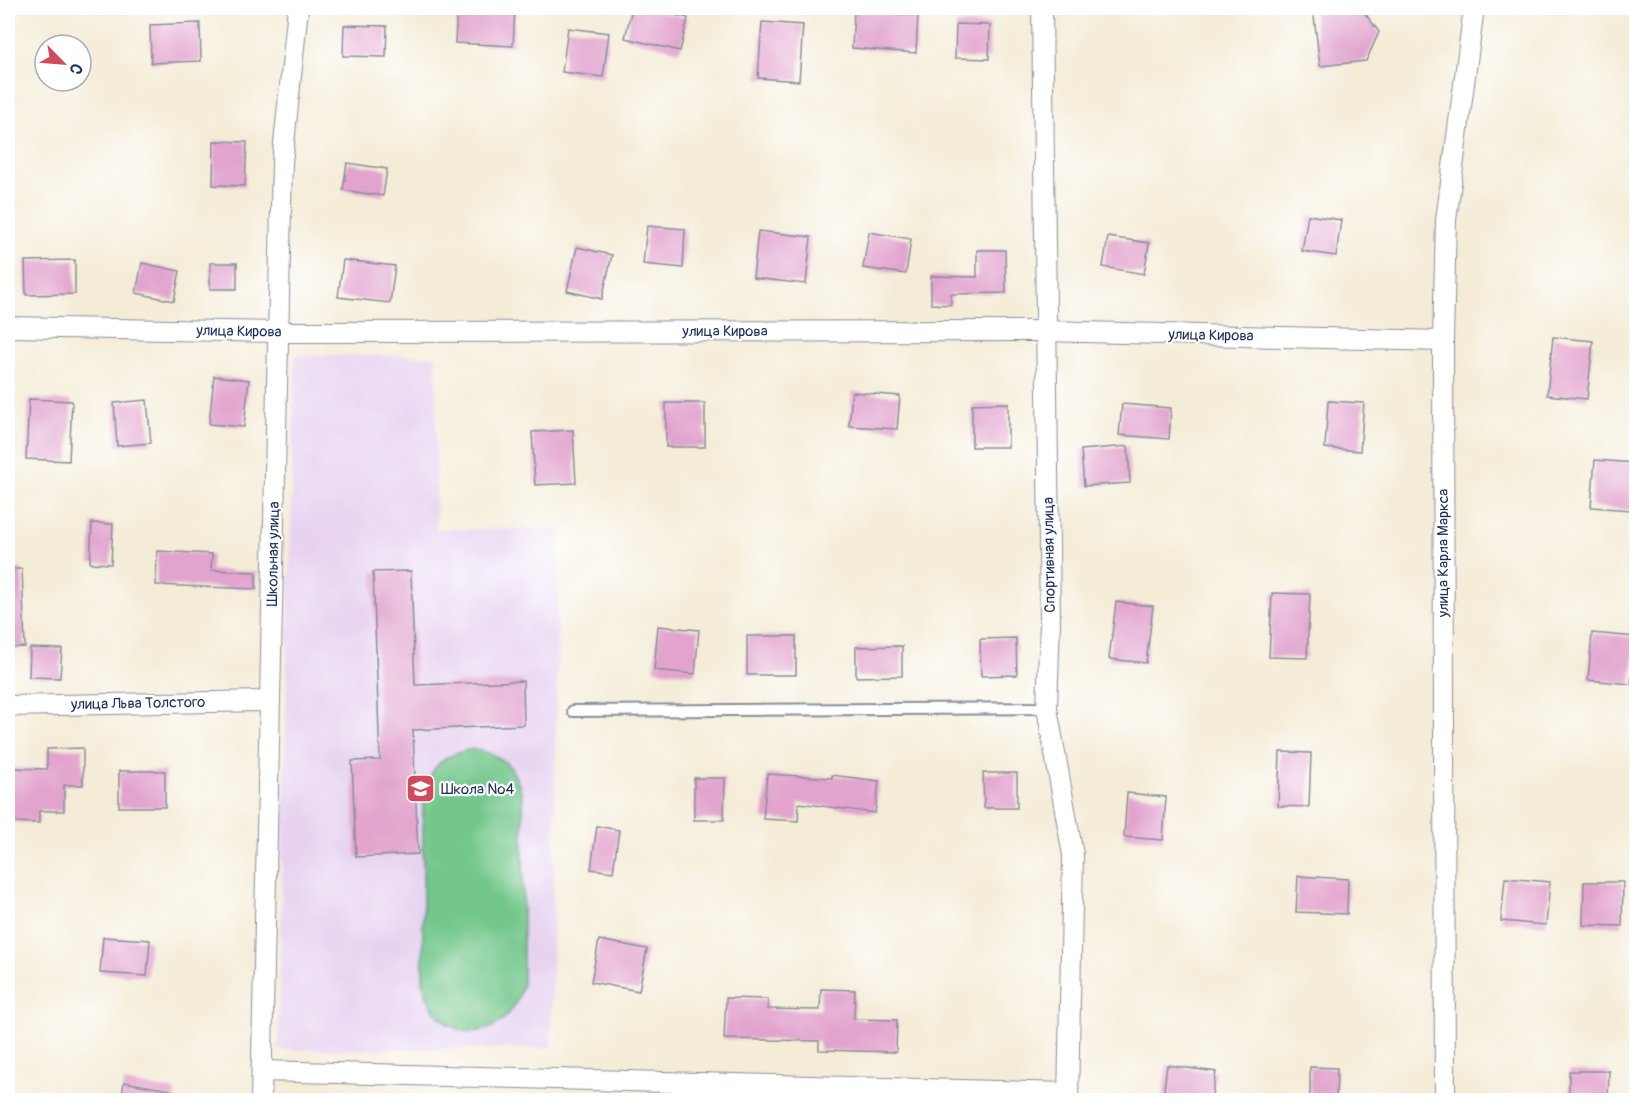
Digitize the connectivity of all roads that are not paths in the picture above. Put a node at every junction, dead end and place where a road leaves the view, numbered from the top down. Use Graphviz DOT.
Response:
graph roads {
  1 [pos="297,8"];
  2 [pos="1042,8"];
  3 [pos="1474,8"];
  4 [pos="8,327"];
  5 [pos="1045,331"];
  6 [pos="278,332"];
  7 [pos="1443,341"];
  8 [pos="269,701"];
  9 [pos="8,706"];
  10 [pos="1047,708"];
  11 [pos="573,711"];
  12 [pos="263,1071"];
  13 [pos="1068,1097"];
  14 [pos="261,1101"];
  15 [pos="1445,1101"];
  1 -- 6 [label="street, Школьная улица"];
  2 -- 5 [label="street, Спортивная улица"];
  3 -- 7 [label="street, улица Карла Маркса"];
  4 -- 6 [label="street, улица Кирова"];
  5 -- 6 [label="street, улица Кирова"];
  5 -- 7 [label="street, улица Кирова"];
  5 -- 10 [label="street, Спортивная улица"];
  6 -- 8 [label="street, Школьная улица"];
  7 -- 15 [label="street, улица Карла Маркса"];
  8 -- 9 [label="street, улица Льва Толстого"];
  8 -- 12 [label="street, Школьная улица"];
  10 -- 11 [label="lane"];
  10 -- 13 [label="street, Спортивная улица"];
  12 -- 13 [label="street"];
  12 -- 14 [label="street, Школьная улица"];
}
